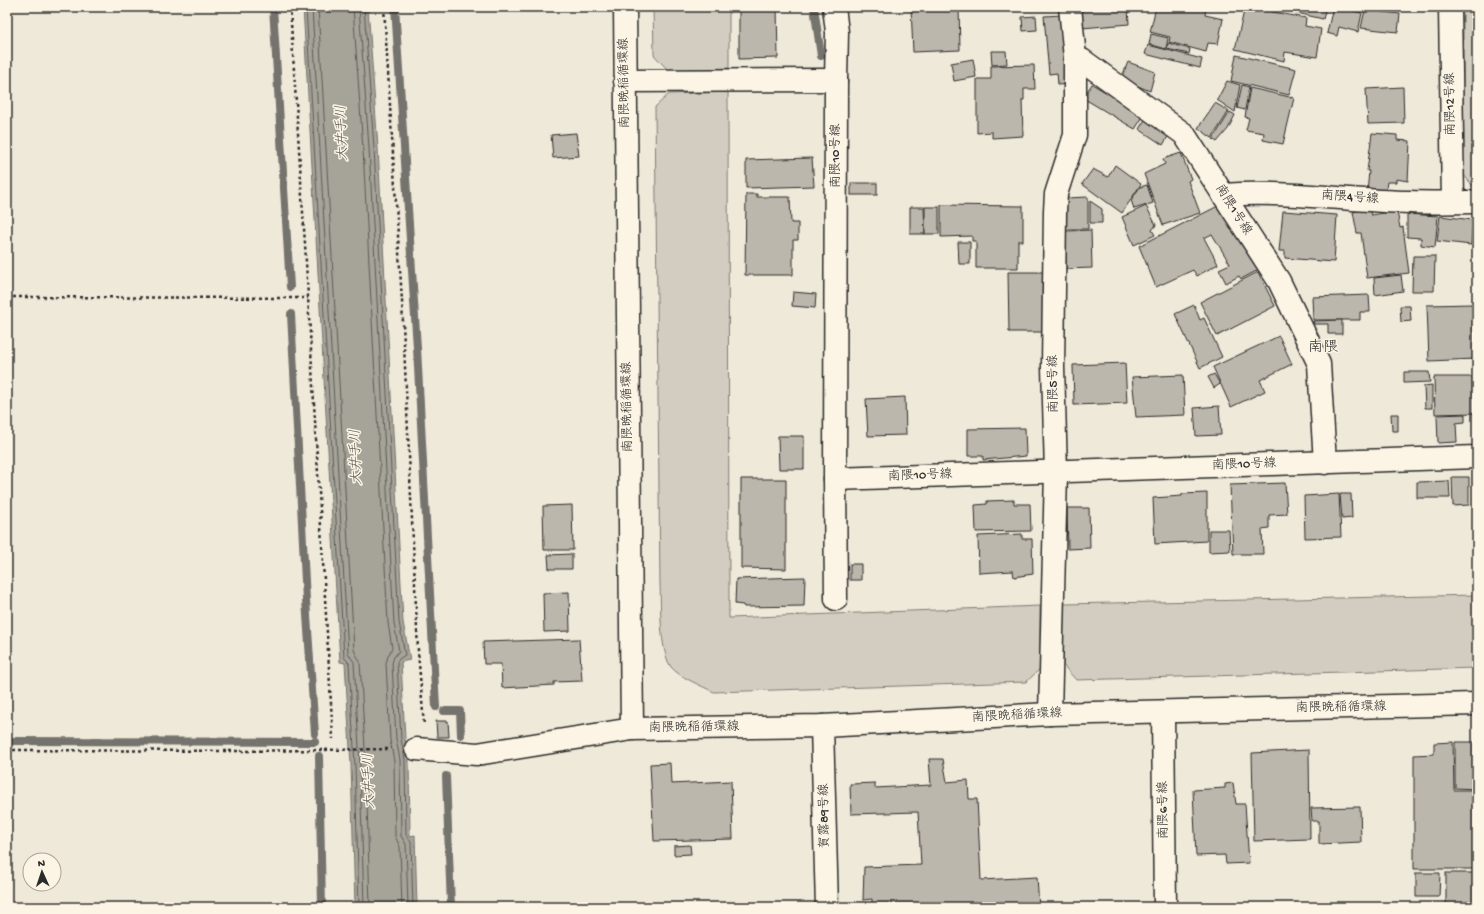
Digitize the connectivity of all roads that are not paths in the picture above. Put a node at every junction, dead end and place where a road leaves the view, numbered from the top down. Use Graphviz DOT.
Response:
graph roads {
  1 [pos="624,7"];
  2 [pos="834,7"];
  3 [pos="1070,7"];
  4 [pos="1450,7"];
  5 [pos="1075,58"];
  6 [pos="625,80"];
  7 [pos="836,80"];
  8 [pos="1223,195"];
  9 [pos="1453,202"];
  10 [pos="1477,202"];
  11 [pos="1477,457"];
  12 [pos="1325,462"];
  13 [pos="1056,472"];
  14 [pos="835,479"];
  15 [pos="836,600"];
  16 [pos="1477,704"];
  17 [pos="1163,712"];
  18 [pos="1050,714"];
  19 [pos="822,726"];
  20 [pos="632,729"];
  21 [pos="421,749"];
  22 [pos="827,907"];
  23 [pos="1165,907"];
  1 -- 6 [label="street, 南隈晩稲循環線"];
  2 -- 7 [label="street, 南隈10号線"];
  3 -- 5 [label="street"];
  4 -- 9 [label="street, 南隈12号線"];
  5 -- 8 [label="street, 南隈1号線"];
  5 -- 13 [label="street, 南隈5号線"];
  6 -- 7 [label="street"];
  6 -- 20 [label="street, 南隈晩稲循環線"];
  7 -- 14 [label="street, 南隈10号線"];
  8 -- 9 [label="street, 南隈4号線"];
  8 -- 12 [label="street, 南隈1号線"];
  9 -- 10 [label="street, 南隈4号線"];
  11 -- 12 [label="street, 南隈10号線"];
  12 -- 13 [label="street, 南隈10号線"];
  13 -- 14 [label="street, 南隈10号線"];
  13 -- 18 [label="street, 南隈5号線"];
  14 -- 15 [label="street"];
  16 -- 17 [label="street, 南隈晩稲循環線"];
  17 -- 18 [label="street, 南隈晩稲循環線"];
  17 -- 23 [label="street, 南隈6号線"];
  18 -- 19 [label="street, 南隈晩稲循環線"];
  19 -- 20 [label="street, 南隈晩稲循環線"];
  19 -- 22 [label="street, 賀露89号線"];
  20 -- 21 [label="street"];
}
